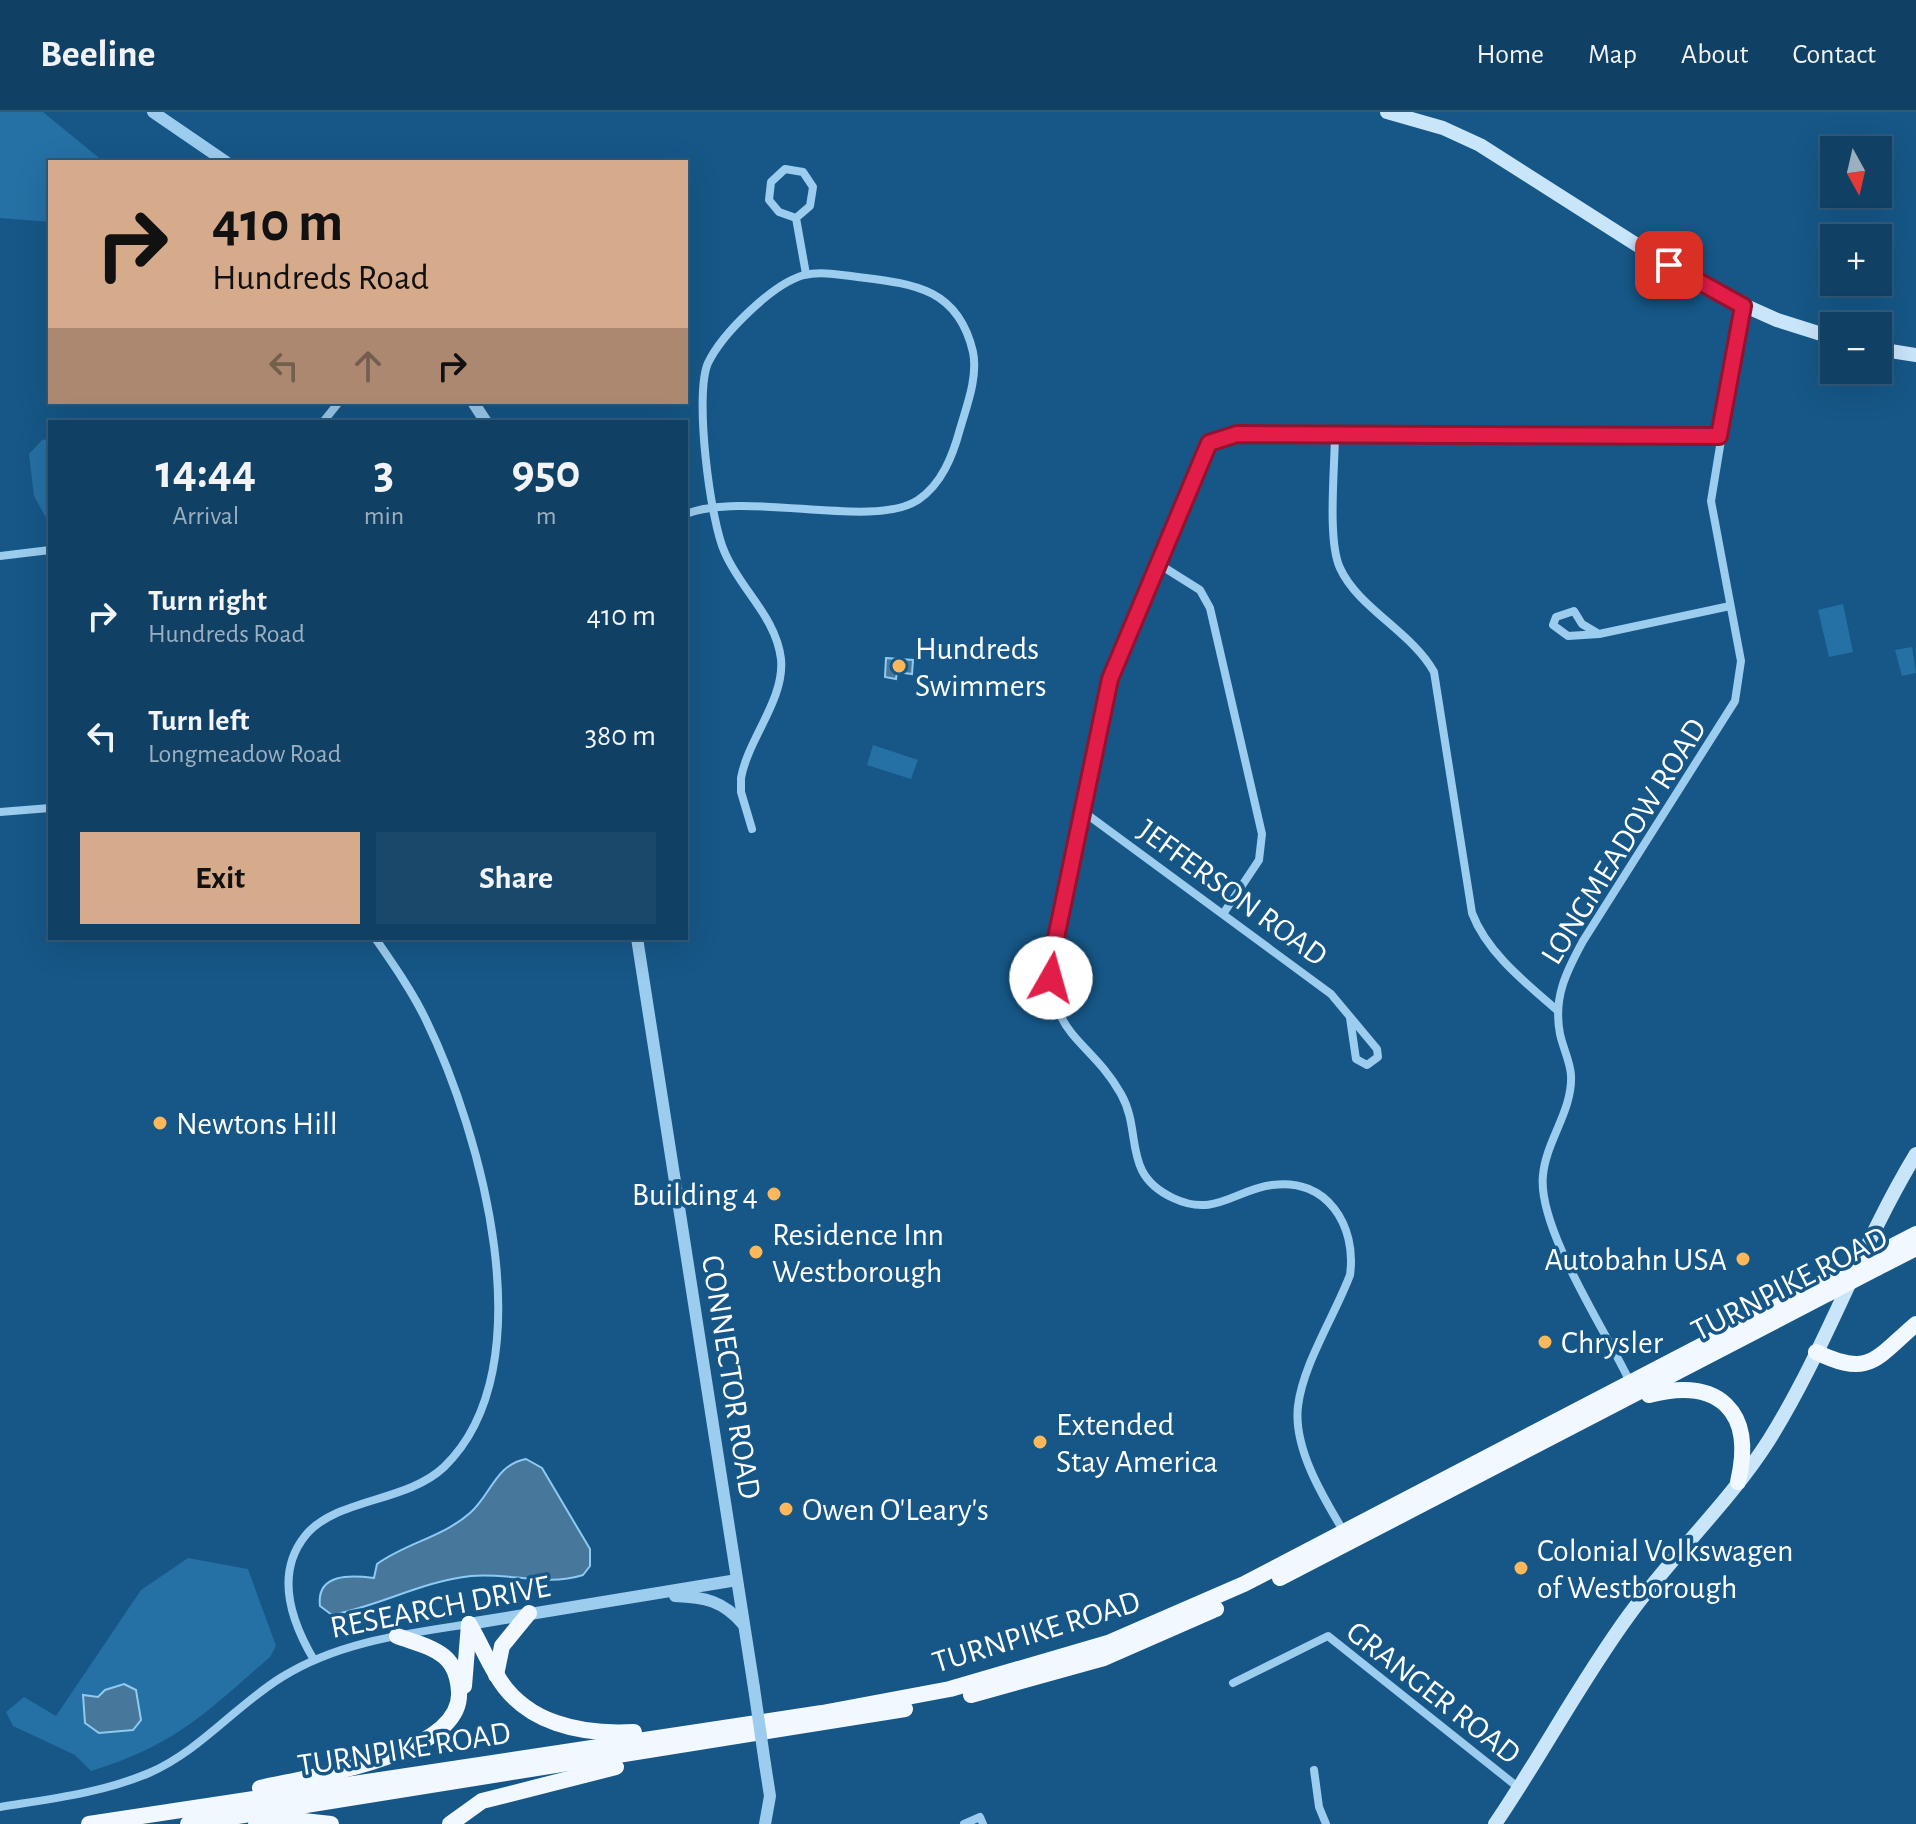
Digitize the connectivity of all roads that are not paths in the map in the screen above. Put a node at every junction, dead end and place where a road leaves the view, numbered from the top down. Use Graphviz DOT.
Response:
graph roads {
  1 [pos="153,112"];
  2 [pos="1387,112"];
  3 [pos="223,160"];
  4 [pos="796,218"];
  5 [pos="806,274"];
  6 [pos="1743,306"];
  7 [pos="1820,333"];
  8 [pos="1892,351"];
  9 [pos="1916,355"];
  10 [pos="337,404"];
  11 [pos="325,420"];
  12 [pos="1335,433"];
  13 [pos="1719,436"];
  14 [pos="714,507"];
  15 [pos="688,514"];
  16 [pos="48,550"];
  17 [pos="0,556"];
  18 [pos="1157,563"];
  19 [pos="1730,606"];
  20 [pos="1599,634"];
  21 [pos="48,808"];
  22 [pos="1081,810"];
  23 [pos="0,812"];
  24 [pos="752,829"];
  25 [pos="1223,914"];
  26 [pos="376,940"];
  27 [pos="637,940"];
  28 [pos="1558,1011"];
  29 [pos="1350,1018"];
  30 [pos="1916,1154"];
  31 [pos="1916,1234"];
  32 [pos="1916,1248"];
  33 [pos="1916,1255"];
  34 [pos="1884,1260"];
  35 [pos="1916,1324"];
  36 [pos="1816,1352"];
  37 [pos="1630,1383"];
  38 [pos="1620,1402"];
  39 [pos="1738,1482"];
  40 [pos="1344,1532"];
  41 [pos="737,1580"];
  42 [pos="644,1596"];
  43 [pos="529,1613"];
  44 [pos="469,1624"];
  45 [pos="744,1626"];
  46 [pos="397,1636"];
  47 [pos="314,1660"];
  48 [pos="496,1675"];
  49 [pos="1233,1683"];
  50 [pos="459,1698"];
  51 [pos="695,1731"];
  52 [pos="672,1749"];
  53 [pos="1314,1770"];
  54 [pos="1519,1788"];
  55 [pos="0,1807"];
  56 [pos="122,1819"];
  57 [pos="89,1824"];
  58 [pos="188,1824"];
  59 [pos="254,1824"];
  60 [pos="331,1824"];
  61 [pos="450,1824"];
  62 [pos="765,1824"];
  63 [pos="964,1824"];
  64 [pos="983,1824"];
  65 [pos="1326,1824"];
  66 [pos="1495,1824"];
  1 -- 3 [label="street"];
  2 -- 6 [label="main road"];
  4 -- 4 [label="street"];
  4 -- 5 [label="street"];
  5 -- 14 [label="street"];
  5 -- 14 [label="street"];
  6 -- 7 [label="main road"];
  6 -- 13 [label="street, LONGMEADOW ROAD"];
  8 -- 9 [label="main road"];
  10 -- 11 [label="street"];
  12 -- 13 [label="street"];
  12 -- 18 [label="street"];
  12 -- 28 [label="street"];
  13 -- 19 [label="street, LONGMEADOW ROAD"];
  14 -- 15 [label="street"];
  14 -- 24 [label="street"];
  16 -- 17 [label="street"];
  18 -- 22 [label="street"];
  18 -- 25 [label="street"];
  19 -- 20 [label="street"];
  19 -- 28 [label="street, LONGMEADOW ROAD"];
  20 -- 20 [label="street"];
  21 -- 23 [label="street"];
  22 -- 25 [label="street, JEFFERSON ROAD"];
  22 -- 40 [label="street"];
  25 -- 29 [label="street, JEFFERSON ROAD"];
  26 -- 47 [label="street"];
  27 -- 41 [label="street, CONNECTOR ROAD"];
  28 -- 37 [label="street, LONGMEADOW ROAD"];
  29 -- 29 [label="street, JEFFERSON ROAD"];
  30 -- 36 [label="main road"];
  31 -- 34 [label="highway, TURNPIKE ROAD"];
  32 -- 34 [label="highway, TURNPIKE ROAD"];
  33 -- 34 [label="highway"];
  34 -- 37 [label="highway, TURNPIKE ROAD, bridge"];
  34 -- 38 [label="highway, TURNPIKE ROAD, bridge"];
  35 -- 36 [label="highway"];
  36 -- 39 [label="main road"];
  37 -- 40 [label="highway, TURNPIKE ROAD"];
  38 -- 39 [label="highway"];
  38 -- 52 [label="highway, TURNPIKE ROAD"];
  39 -- 54 [label="main road"];
  40 -- 51 [label="highway, TURNPIKE ROAD"];
  41 -- 42 [label="street, RESEARCH DRIVE"];
  41 -- 45 [label="street, CONNECTOR ROAD"];
  42 -- 43 [label="street, RESEARCH DRIVE"];
  42 -- 45 [label="street"];
  43 -- 44 [label="street, RESEARCH DRIVE"];
  43 -- 48 [label="highway"];
  44 -- 46 [label="street, RESEARCH DRIVE"];
  44 -- 48 [label="highway"];
  44 -- 50 [label="highway"];
  45 -- 62 [label="street, CONNECTOR ROAD, bridge"];
  46 -- 47 [label="street, RESEARCH DRIVE"];
  46 -- 50 [label="highway"];
  47 -- 55 [label="street, RESEARCH DRIVE"];
  48 -- 51 [label="highway"];
  49 -- 54 [label="street, GRANGER ROAD"];
  50 -- 56 [label="highway"];
  51 -- 56 [label="highway, TURNPIKE ROAD"];
  52 -- 58 [label="highway, TURNPIKE ROAD"];
  52 -- 61 [label="highway"];
  53 -- 65 [label="street"];
  54 -- 66 [label="main road"];
  56 -- 57 [label="highway, TURNPIKE ROAD"];
  59 -- 60 [label="highway"];
  63 -- 64 [label="street"];
}
